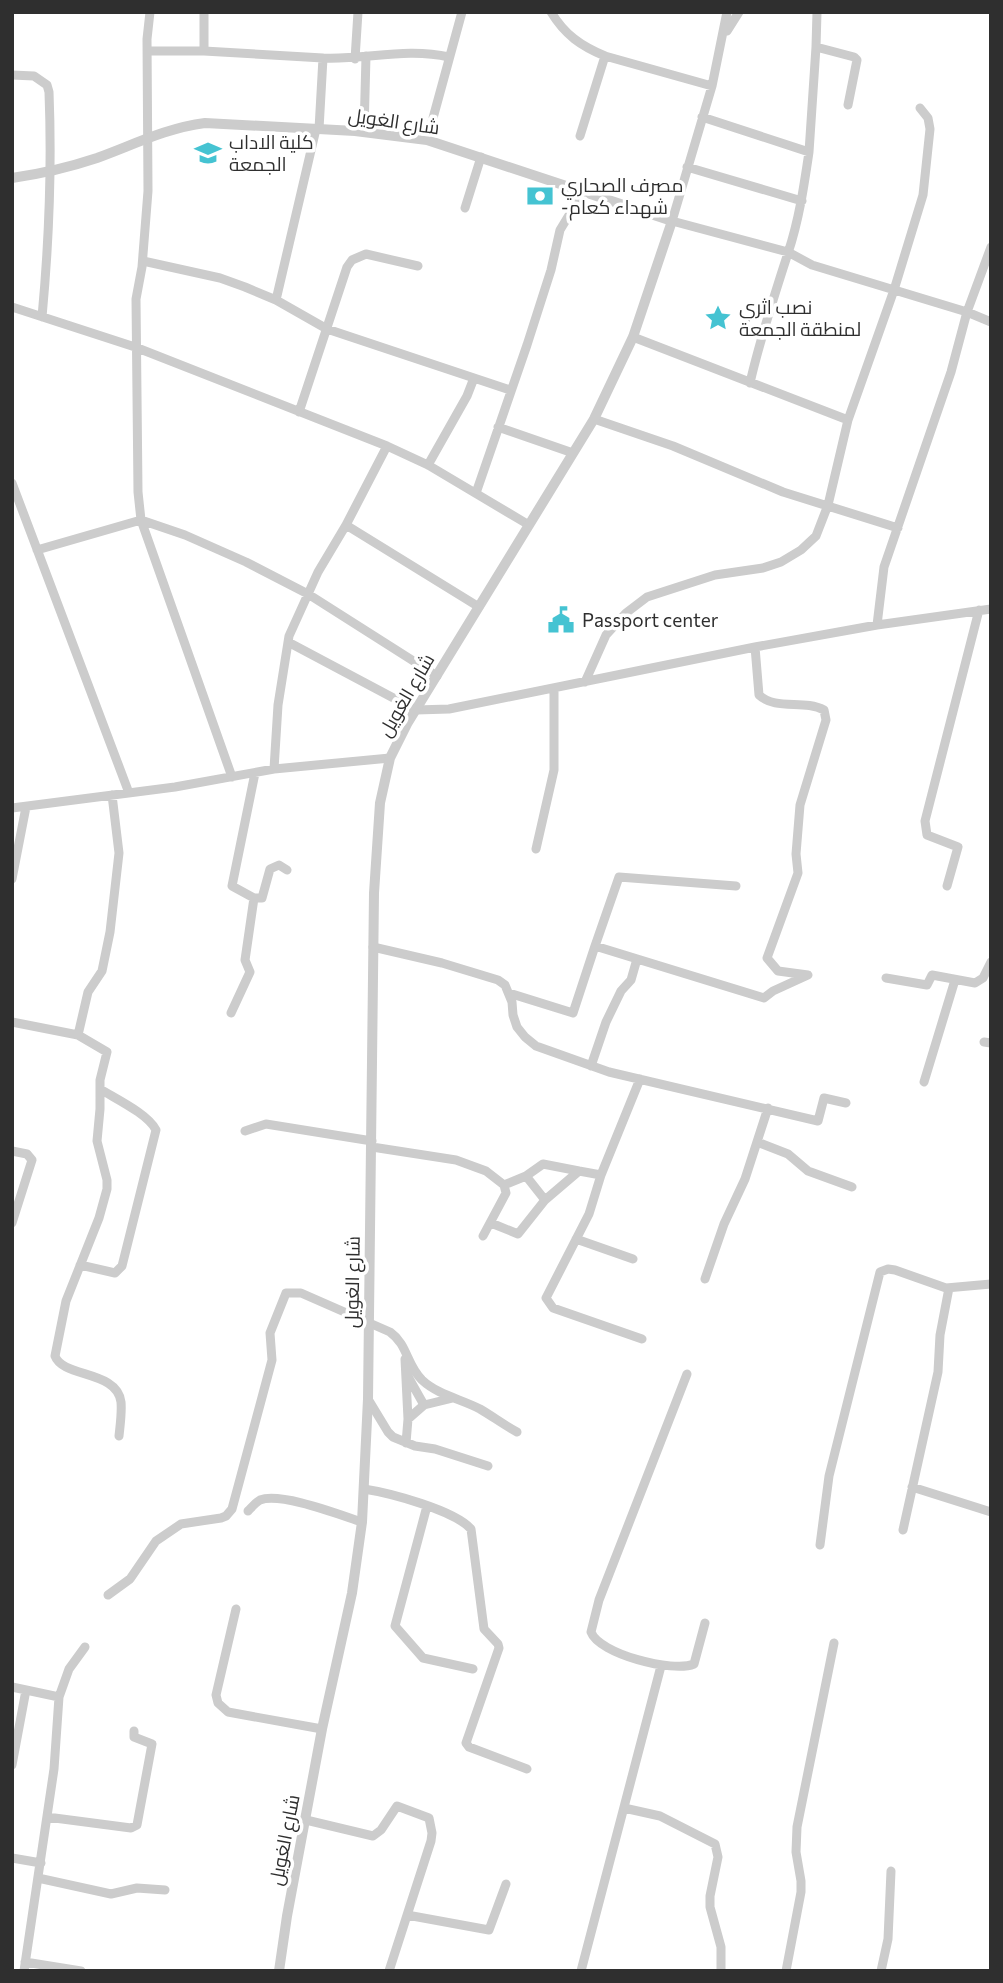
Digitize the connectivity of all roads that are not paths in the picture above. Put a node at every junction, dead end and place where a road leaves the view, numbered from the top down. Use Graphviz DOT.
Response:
graph roads {
  1 [pos="150,12"];
  2 [pos="204,12"];
  3 [pos="358,12"];
  4 [pos="462,12"];
  5 [pos="551,12"];
  6 [pos="727,12"];
  7 [pos="739,12"];
  8 [pos="817,12"];
  9 [pos="722,38"];
  10 [pos="816,47"];
  11 [pos="148,51"];
  12 [pos="204,51"];
  13 [pos="366,55"];
  14 [pos="605,56"];
  15 [pos="449,57"];
  16 [pos="323,58"];
  17 [pos="355,59"];
  18 [pos="12,75"];
  19 [pos="712,86"];
  20 [pos="848,105"];
  21 [pos="920,108"];
  22 [pos="702,117"];
  23 [pos="317,129"];
  24 [pos="364,132"];
  25 [pos="149,136"];
  26 [pos="580,136"];
  27 [pos="428,140"];
  28 [pos="809,152"];
  29 [pos="481,157"];
  30 [pos="687,167"];
  31 [pos="52,169"];
  32 [pos="12,178"];
  33 [pos="583,192"];
  34 [pos="802,201"];
  35 [pos="466,208"];
  36 [pos="672,220"];
  37 [pos="991,247"];
  38 [pos="789,253"];
  39 [pos="143,261"];
  40 [pos="418,266"];
  41 [pos="894,290"];
  42 [pos="276,300"];
  43 [pos="12,307"];
  44 [pos="967,312"];
  45 [pos="42,317"];
  46 [pos="991,322"];
  47 [pos="327,329"];
  48 [pos="633,337"];
  49 [pos="135,347"];
  50 [pos="474,378"];
  51 [pos="750,383"];
  52 [pos="510,390"];
  53 [pos="299,412"];
  54 [pos="594,419"];
  55 [pos="848,420"];
  56 [pos="498,427"];
  57 [pos="387,446"];
  58 [pos="573,453"];
  59 [pos="428,465"];
  60 [pos="12,483"];
  61 [pos="476,494"];
  62 [pos="828,505"];
  63 [pos="141,520"];
  64 [pos="346,525"];
  65 [pos="529,525"];
  66 [pos="898,528"];
  67 [pos="37,550"];
  68 [pos="308,594"];
  69 [pos="479,607"];
  70 [pos="991,609"];
  71 [pos="979,610"];
  72 [pos="877,625"];
  73 [pos="288,642"];
  74 [pos="755,647"];
  75 [pos="437,676"];
  76 [pos="585,682"];
  77 [pos="554,689"];
  78 [pos="416,710"];
  79 [pos="390,758"];
  80 [pos="274,769"];
  81 [pos="255,773"];
  82 [pos="232,777"];
  83 [pos="129,793"];
  84 [pos="112,795"];
  85 [pos="26,807"];
  86 [pos="12,808"];
  87 [pos="536,849"];
  88 [pos="286,870"];
  89 [pos="12,879"];
  90 [pos="736,886"];
  91 [pos="947,886"];
  92 [pos="254,898"];
  93 [pos="595,946"];
  94 [pos="373,947"];
  95 [pos="637,959"];
  96 [pos="991,962"];
  97 [pos="886,978"];
  98 [pos="955,980"];
  99 [pos="509,993"];
  100 [pos="231,1013"];
  101 [pos="12,1022"];
  102 [pos="78,1035"];
  103 [pos="591,1066"];
  104 [pos="640,1079"];
  105 [pos="924,1082"];
  106 [pos="100,1089"];
  107 [pos="846,1104"];
  108 [pos="768,1108"];
  109 [pos="245,1131"];
  110 [pos="757,1142"];
  111 [pos="372,1144"];
  112 [pos="12,1151"];
  113 [pos="579,1171"];
  114 [pos="601,1175"];
  115 [pos="526,1176"];
  116 [pos="504,1185"];
  117 [pos="852,1187"];
  118 [pos="545,1200"];
  119 [pos="12,1223"];
  120 [pos="491,1223"];
  121 [pos="483,1236"];
  122 [pos="576,1239"];
  123 [pos="633,1259"];
  124 [pos="80,1265"];
  125 [pos="705,1279"];
  126 [pos="991,1284"];
  127 [pos="949,1288"];
  128 [pos="369,1323"];
  129 [pos="642,1339"];
  130 [pos="405,1350"];
  131 [pos="405,1372"];
  132 [pos="687,1374"];
  133 [pos="454,1398"];
  134 [pos="368,1399"];
  135 [pos="424,1405"];
  136 [pos="408,1419"];
  137 [pos="517,1432"];
  138 [pos="119,1436"];
  139 [pos="406,1443"];
  140 [pos="488,1466"];
  141 [pos="912,1487"];
  142 [pos="364,1489"];
  143 [pos="427,1506"];
  144 [pos="248,1511"];
  145 [pos="991,1512"];
  146 [pos="362,1522"];
  147 [pos="903,1530"];
  148 [pos="820,1545"];
  149 [pos="108,1595"];
  150 [pos="236,1609"];
  151 [pos="705,1623"];
  152 [pos="834,1643"];
  153 [pos="85,1647"];
  154 [pos="661,1666"];
  155 [pos="473,1668"];
  156 [pos="12,1687"];
  157 [pos="26,1690"];
  158 [pos="59,1697"];
  159 [pos="323,1729"];
  160 [pos="134,1731"];
  161 [pos="12,1765"];
  162 [pos="527,1769"];
  163 [pos="624,1808"];
  164 [pos="47,1817"];
  165 [pos="306,1820"];
  166 [pos="12,1858"];
  167 [pos="41,1863"];
  168 [pos="891,1871"];
  169 [pos="38,1878"];
  170 [pos="506,1884"];
  171 [pos="165,1890"];
  172 [pos="407,1915"];
  173 [pos="287,1916"];
  174 [pos="24,1966"];
  175 [pos="81,1971"];
  176 [pos="273,1971"];
  177 [pos="279,1971"];
  178 [pos="389,1971"];
  179 [pos="581,1971"];
  180 [pos="721,1971"];
  181 [pos="786,1971"];
  182 [pos="881,1971"];
  1 -- 11 [label="street"];
  2 -- 12 [label="street"];
  3 -- 17 [label="street"];
  4 -- 15 [label="street"];
  5 -- 14 [label="street"];
  6 -- 9 [label="street"];
  7 -- 9 [label="street"];
  8 -- 10 [label="street"];
  9 -- 19 [label="street"];
  10 -- 20 [label="street"];
  10 -- 28 [label="street"];
  11 -- 12 [label="street"];
  11 -- 25 [label="street"];
  12 -- 16 [label="street"];
  13 -- 15 [label="street"];
  13 -- 17 [label="street"];
  13 -- 24 [label="street"];
  14 -- 19 [label="street"];
  14 -- 26 [label="street"];
  15 -- 27 [label="street"];
  16 -- 17 [label="street"];
  16 -- 23 [label="street"];
  18 -- 31 [label="street"];
  19 -- 22 [label="street"];
  21 -- 41 [label="street"];
  22 -- 28 [label="street"];
  22 -- 30 [label="street"];
  23 -- 24 [label="street, شارع الغويل"];
  23 -- 25 [label="street, شارع الغويل"];
  23 -- 42 [label="street"];
  24 -- 27 [label="street, شارع الغويل"];
  25 -- 31 [label="street, شارع الغويل"];
  25 -- 39 [label="street"];
  27 -- 29 [label="street, شارع الغويل"];
  28 -- 34 [label="street"];
  29 -- 33 [label="street, شارع الغويل"];
  29 -- 35 [label="street"];
  30 -- 34 [label="street"];
  30 -- 36 [label="street"];
  31 -- 32 [label="street, شارع الغويل"];
  31 -- 45 [label="street"];
  33 -- 36 [label="street, شارع الغويل"];
  33 -- 52 [label="street"];
  34 -- 38 [label="street"];
  36 -- 38 [label="street"];
  36 -- 48 [label="street, شارع الغويل"];
  37 -- 44 [label="street"];
  38 -- 41 [label="street"];
  38 -- 51 [label="street"];
  39 -- 42 [label="street"];
  39 -- 49 [label="street"];
  40 -- 47 [label="street"];
  41 -- 44 [label="street"];
  41 -- 55 [label="street"];
  42 -- 47 [label="street"];
  43 -- 45 [label="street"];
  44 -- 46 [label="street"];
  44 -- 66 [label="street"];
  45 -- 49 [label="street"];
  47 -- 50 [label="street"];
  47 -- 53 [label="street"];
  48 -- 51 [label="street"];
  48 -- 54 [label="street, شارع الغويل"];
  49 -- 53 [label="street"];
  49 -- 63 [label="street"];
  50 -- 52 [label="street"];
  50 -- 59 [label="street"];
  51 -- 55 [label="street"];
  52 -- 56 [label="street"];
  53 -- 57 [label="street"];
  54 -- 58 [label="street, شارع الغويل"];
  54 -- 62 [label="street"];
  55 -- 62 [label="street"];
  56 -- 58 [label="street"];
  56 -- 61 [label="street"];
  57 -- 59 [label="street"];
  57 -- 64 [label="street"];
  58 -- 65 [label="street, شارع الغويل"];
  59 -- 61 [label="street"];
  60 -- 67 [label="street"];
  61 -- 65 [label="street"];
  62 -- 66 [label="street"];
  62 -- 76 [label="street"];
  63 -- 67 [label="street"];
  63 -- 68 [label="street"];
  63 -- 82 [label="street"];
  64 -- 68 [label="street"];
  64 -- 69 [label="street"];
  65 -- 69 [label="street, شارع الغويل"];
  66 -- 72 [label="street"];
  67 -- 83 [label="street"];
  68 -- 73 [label="street"];
  68 -- 75 [label="street"];
  69 -- 75 [label="street, شارع الغويل"];
  70 -- 71 [label="street"];
  71 -- 72 [label="street"];
  71 -- 91 [label="street"];
  72 -- 74 [label="street"];
  73 -- 78 [label="street"];
  73 -- 80 [label="street"];
  74 -- 76 [label="street"];
  74 -- 95 [label="street"];
  75 -- 78 [label="street, شارع الغويل"];
  76 -- 77 [label="street"];
  77 -- 78 [label="street"];
  77 -- 87 [label="street"];
  78 -- 79 [label="street, شارع الغويل"];
  79 -- 80 [label="street"];
  79 -- 94 [label="street, شارع الغويل"];
  80 -- 81 [label="street"];
  81 -- 82 [label="street"];
  81 -- 92 [label="street"];
  82 -- 83 [label="street"];
  83 -- 84 [label="street"];
  84 -- 85 [label="street"];
  84 -- 102 [label="street"];
  85 -- 86 [label="street"];
  85 -- 89 [label="street"];
  88 -- 92 [label="street"];
  90 -- 93 [label="street"];
  92 -- 100 [label="street"];
  93 -- 95 [label="street"];
  93 -- 99 [label="street"];
  94 -- 99 [label="street"];
  94 -- 111 [label="street, شارع الغويل"];
  95 -- 103 [label="street"];
  96 -- 98 [label="street"];
  97 -- 98 [label="street"];
  98 -- 105 [label="street"];
  99 -- 103 [label="street"];
  101 -- 102 [label="street"];
  102 -- 106 [label="street"];
  103 -- 104 [label="street"];
  104 -- 108 [label="street"];
  104 -- 114 [label="street"];
  106 -- 124 [label="street"];
  106 -- 124 [label="street"];
  107 -- 108 [label="street"];
  108 -- 110 [label="street"];
  109 -- 111 [label="street"];
  110 -- 117 [label="street"];
  110 -- 125 [label="street"];
  111 -- 116 [label="street"];
  111 -- 128 [label="street, شارع الغويل"];
  112 -- 119 [label="street"];
  113 -- 114 [label="street"];
  113 -- 115 [label="street"];
  113 -- 118 [label="street"];
  114 -- 122 [label="street"];
  115 -- 116 [label="street"];
  115 -- 118 [label="street"];
  116 -- 120 [label="street"];
  118 -- 120 [label="street"];
  120 -- 121 [label="street"];
  122 -- 123 [label="street"];
  122 -- 129 [label="street"];
  124 -- 138 [label="street"];
  126 -- 127 [label="street"];
  127 -- 141 [label="street"];
  127 -- 148 [label="street"];
  128 -- 130 [label="street"];
  128 -- 134 [label="street, شارع الغويل"];
  128 -- 149 [label="street"];
  130 -- 131 [label="street"];
  130 -- 133 [label="street"];
  131 -- 135 [label="street"];
  131 -- 136 [label="street"];
  132 -- 154 [label="street"];
  133 -- 135 [label="street"];
  133 -- 137 [label="street"];
  134 -- 139 [label="street"];
  134 -- 142 [label="street, شارع الغويل"];
  135 -- 136 [label="street"];
  136 -- 139 [label="street"];
  139 -- 140 [label="street"];
  141 -- 145 [label="street"];
  141 -- 147 [label="street"];
  142 -- 143 [label="street"];
  142 -- 146 [label="street, شارع الغويل"];
  143 -- 155 [label="street"];
  143 -- 162 [label="street"];
  144 -- 146 [label="street"];
  146 -- 159 [label="street, شارع الغويل"];
  150 -- 159 [label="street"];
  151 -- 154 [label="street"];
  152 -- 181 [label="street"];
  153 -- 158 [label="street"];
  154 -- 163 [label="street"];
  156 -- 157 [label="street"];
  157 -- 158 [label="street"];
  157 -- 161 [label="street"];
  158 -- 164 [label="street"];
  159 -- 165 [label="street, شارع الغويل"];
  160 -- 164 [label="street"];
  163 -- 179 [label="street"];
  163 -- 180 [label="street"];
  164 -- 167 [label="street"];
  165 -- 172 [label="street"];
  165 -- 173 [label="street, شارع الغويل"];
  166 -- 167 [label="street"];
  167 -- 169 [label="street"];
  168 -- 182 [label="street"];
  169 -- 171 [label="street"];
  169 -- 174 [label="street"];
  170 -- 172 [label="street"];
  172 -- 178 [label="street"];
  173 -- 176 [label="street, شارع الغويل"];
  173 -- 177 [label="street, شارع الغويل"];
  174 -- 175 [label="street"];
}
